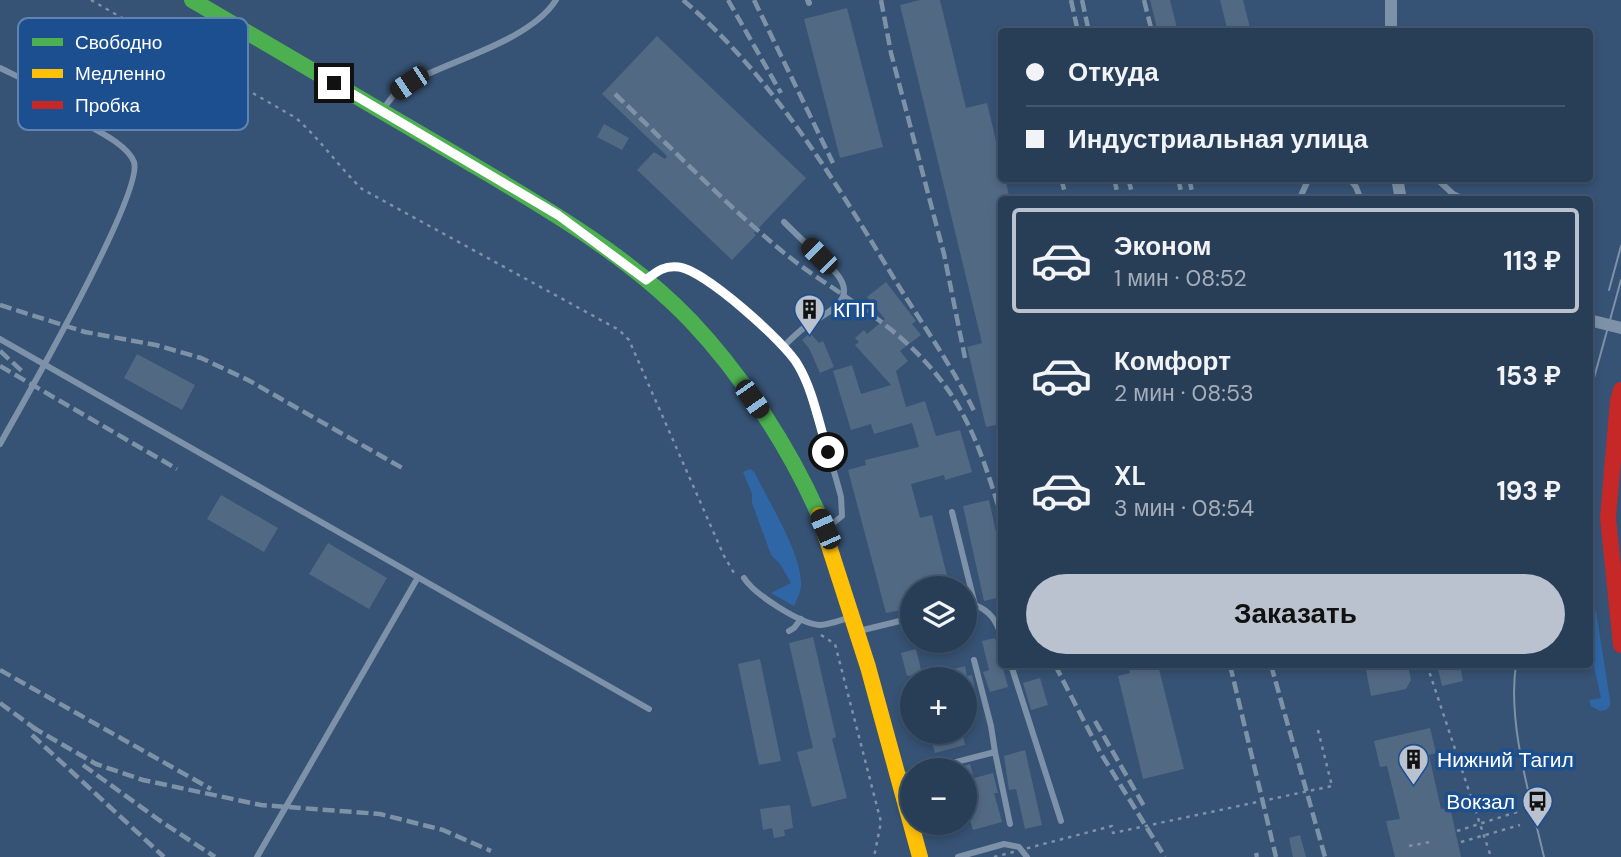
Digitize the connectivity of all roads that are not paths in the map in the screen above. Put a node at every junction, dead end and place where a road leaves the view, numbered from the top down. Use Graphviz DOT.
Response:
graph roads {
  1 [pos="192,0"];
  2 [pos="556,0"];
  3 [pos="1391,0"];
  4 [pos="223,18"];
  5 [pos="1391,28"];
  6 [pos="248,33"];
  7 [pos="0,68"];
  8 [pos="18,77"];
  9 [pos="382,111"];
  10 [pos="93,130"];
  11 [pos="1440,182"];
  12 [pos="1457,196"];
  13 [pos="784,222"];
  14 [pos="646,280"];
  15 [pos="1593,321"];
  16 [pos="1621,328"];
  17 [pos="0,339"];
  18 [pos="784,346"];
  19 [pos="45,364"];
  20 [pos="1621,390"];
  21 [pos="0,444"];
  22 [pos="952,512"];
  23 [pos="825,529"];
  24 [pos="968,576"];
  25 [pos="741,578"];
  26 [pos="417,579"];
  27 [pos="1618,592"];
  28 [pos="977,606"];
  29 [pos="900,619"];
  30 [pos="800,620"];
  31 [pos="855,624"];
  32 [pos="998,629"];
  33 [pos="789,631"];
  34 [pos="1621,645"];
  35 [pos="974,660"];
  36 [pos="1012,668"];
  37 [pos="649,709"];
  38 [pos="995,752"];
  39 [pos="972,758"];
  40 [pos="900,760"];
  41 [pos="1061,821"];
  42 [pos="1010,824"];
  43 [pos="916,835"];
  44 [pos="257,857"];
  45 [pos="920,857"];
  46 [pos="958,857"];
  47 [pos="1027,857"];
  1 -- 4 [label="main road"];
  2 -- 9 [label="lane"];
  3 -- 5 [label="street"];
  6 -- 9 [label="main road"];
  7 -- 8 [label="lane"];
  9 -- 14 [label="main road"];
  10 -- 19 [label="lane"];
  11 -- 12 [label="lane"];
  13 -- 18 [label="lane"];
  14 -- 18 [label="lane"];
  14 -- 23 [label="main road"];
  15 -- 16 [label="street"];
  17 -- 19 [label="lane"];
  18 -- 23 [label="lane"];
  19 -- 21 [label="lane"];
  19 -- 26 [label="lane"];
  20 -- 27 [label="main road"];
  22 -- 24 [label="lane"];
  23 -- 31 [label="main road"];
  25 -- 30 [label="lane"];
  26 -- 37 [label="lane"];
  26 -- 44 [label="lane"];
  27 -- 34 [label="main road"];
  28 -- 32 [label="lane"];
  29 -- 31 [label="lane"];
  30 -- 31 [label="lane"];
  30 -- 33 [label="lane"];
  31 -- 40 [label="main road"];
  35 -- 38 [label="lane"];
  36 -- 41 [label="lane"];
  38 -- 39 [label="lane"];
  38 -- 42 [label="lane"];
  43 -- 45 [label="main road"];
  46 -- 47 [label="lane"];
}
